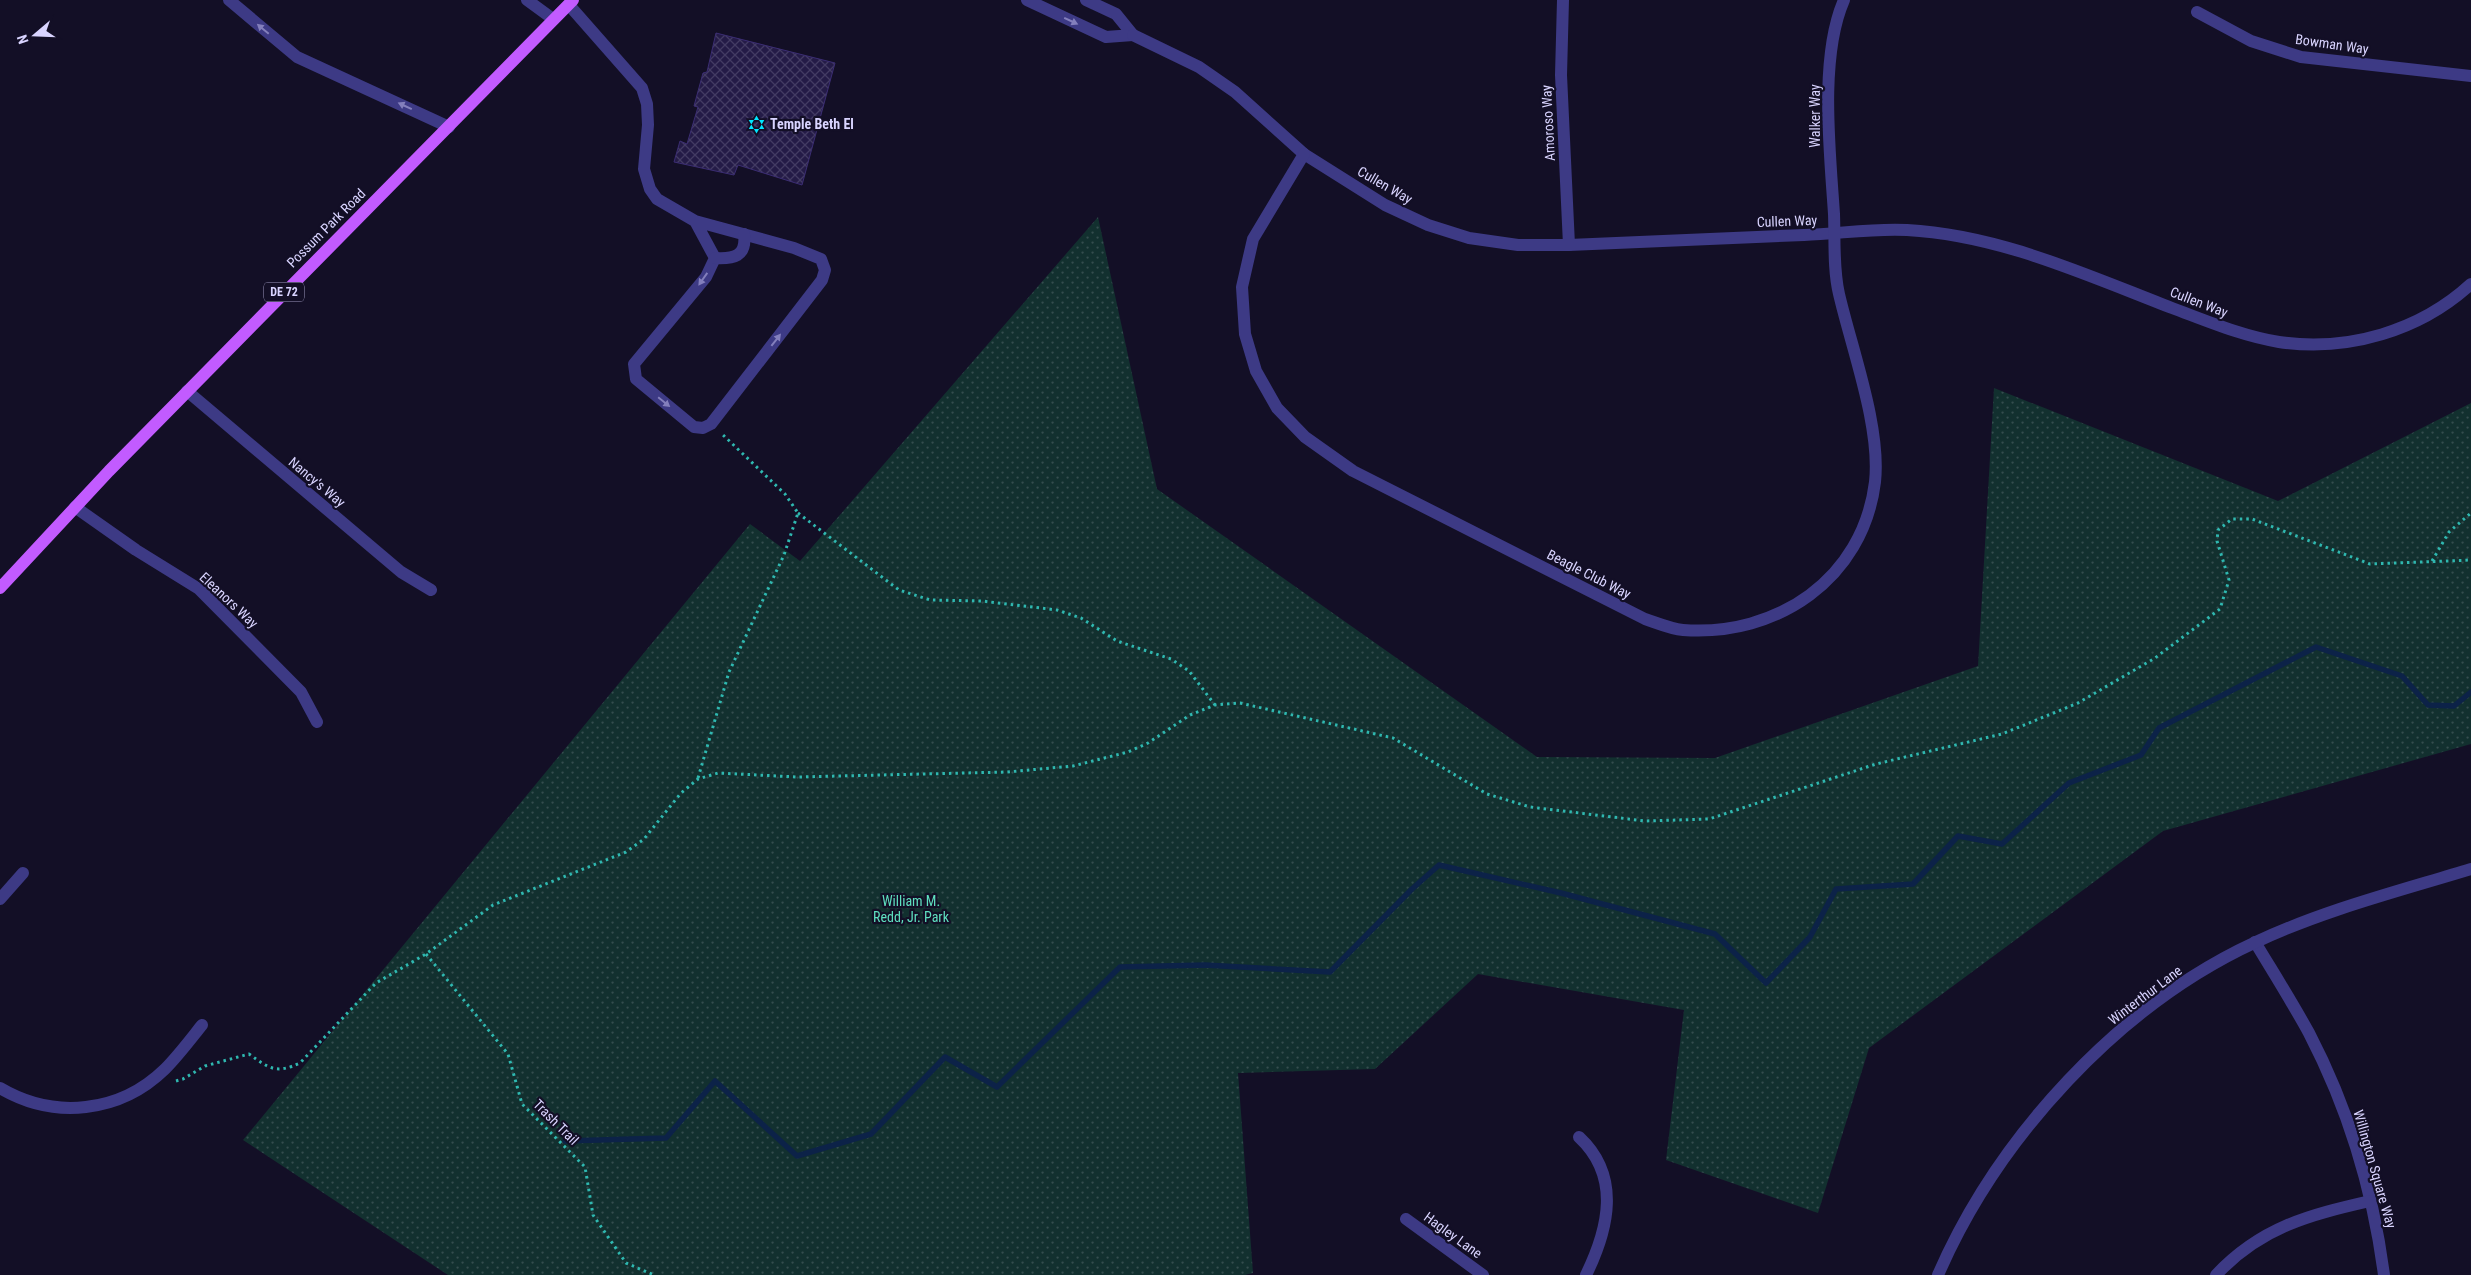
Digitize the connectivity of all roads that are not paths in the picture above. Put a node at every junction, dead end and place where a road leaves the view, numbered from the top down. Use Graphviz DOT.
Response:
graph roads {
  1 [pos="229,0"];
  2 [pos="527,0"];
  3 [pos="1027,0"];
  4 [pos="1086,0"];
  5 [pos="1563,0"];
  6 [pos="1844,0"];
  7 [pos="571,2"];
  8 [pos="2197,12"];
  9 [pos="553,20"];
  10 [pos="1133,35"];
  11 [pos="2471,76"];
  12 [pos="449,127"];
  13 [pos="1304,154"];
  14 [pos="695,221"];
  15 [pos="744,234"];
  16 [pos="1835,234"];
  17 [pos="1569,245"];
  18 [pos="715,258"];
  19 [pos="2471,284"];
  20 [pos="187,391"];
  21 [pos="75,507"];
  22 [pos="0,588"];
  23 [pos="431,590"];
  24 [pos="316,722"];
  25 [pos="2471,869"];
  26 [pos="23,873"];
  27 [pos="0,899"];
  28 [pos="2255,942"];
  29 [pos="202,1025"];
  30 [pos="0,1089"];
  31 [pos="1579,1137"];
  32 [pos="2370,1201"];
  33 [pos="1406,1219"];
  34 [pos="1483,1275"];
  35 [pos="1586,1275"];
  36 [pos="1938,1275"];
  37 [pos="2216,1275"];
  38 [pos="2384,1275"];
  12 -- 1 [label="street, one-way"];
  2 -- 9 [label="street"];
  3 -- 10 [label="street, one-way"];
  4 -- 10 [label="street, Cullen Way"];
  5 -- 17 [label="street, Amoroso Way"];
  6 -- 16 [label="street, Walker Way"];
  7 -- 9 [label="main road, Possum Park Road / DE 72"];
  7 -- 14 [label="street"];
  8 -- 11 [label="street, Bowman Way"];
  9 -- 12 [label="main road, Possum Park Road / DE 72"];
  10 -- 13 [label="street, Cullen Way"];
  12 -- 20 [label="main road, Possum Park Road / DE 72"];
  13 -- 16 [label="street, Beagle Club Way"];
  13 -- 17 [label="street, Cullen Way"];
  14 -- 15 [label="street"];
  14 -- 18 [label="street"];
  15 -- 18 [label="street"];
  18 -- 15 [label="street, one-way"];
  16 -- 17 [label="street, Cullen Way"];
  16 -- 19 [label="street, Cullen Way"];
  20 -- 21 [label="main road, Possum Park Road / DE 72"];
  20 -- 23 [label="street, Nancy's Way"];
  21 -- 22 [label="main road, Possum Park Road / DE 72"];
  21 -- 24 [label="street, Eleanors Way"];
  25 -- 28 [label="street, Winterthur Lane"];
  26 -- 27 [label="street"];
  28 -- 32 [label="street, Willington Square Way"];
  28 -- 36 [label="street, Winterthur Lane"];
  29 -- 30 [label="street"];
  31 -- 35 [label="street"];
  32 -- 37 [label="street"];
  32 -- 38 [label="street, Willington Square Way"];
  33 -- 34 [label="street, Hagley Lane"];
}
